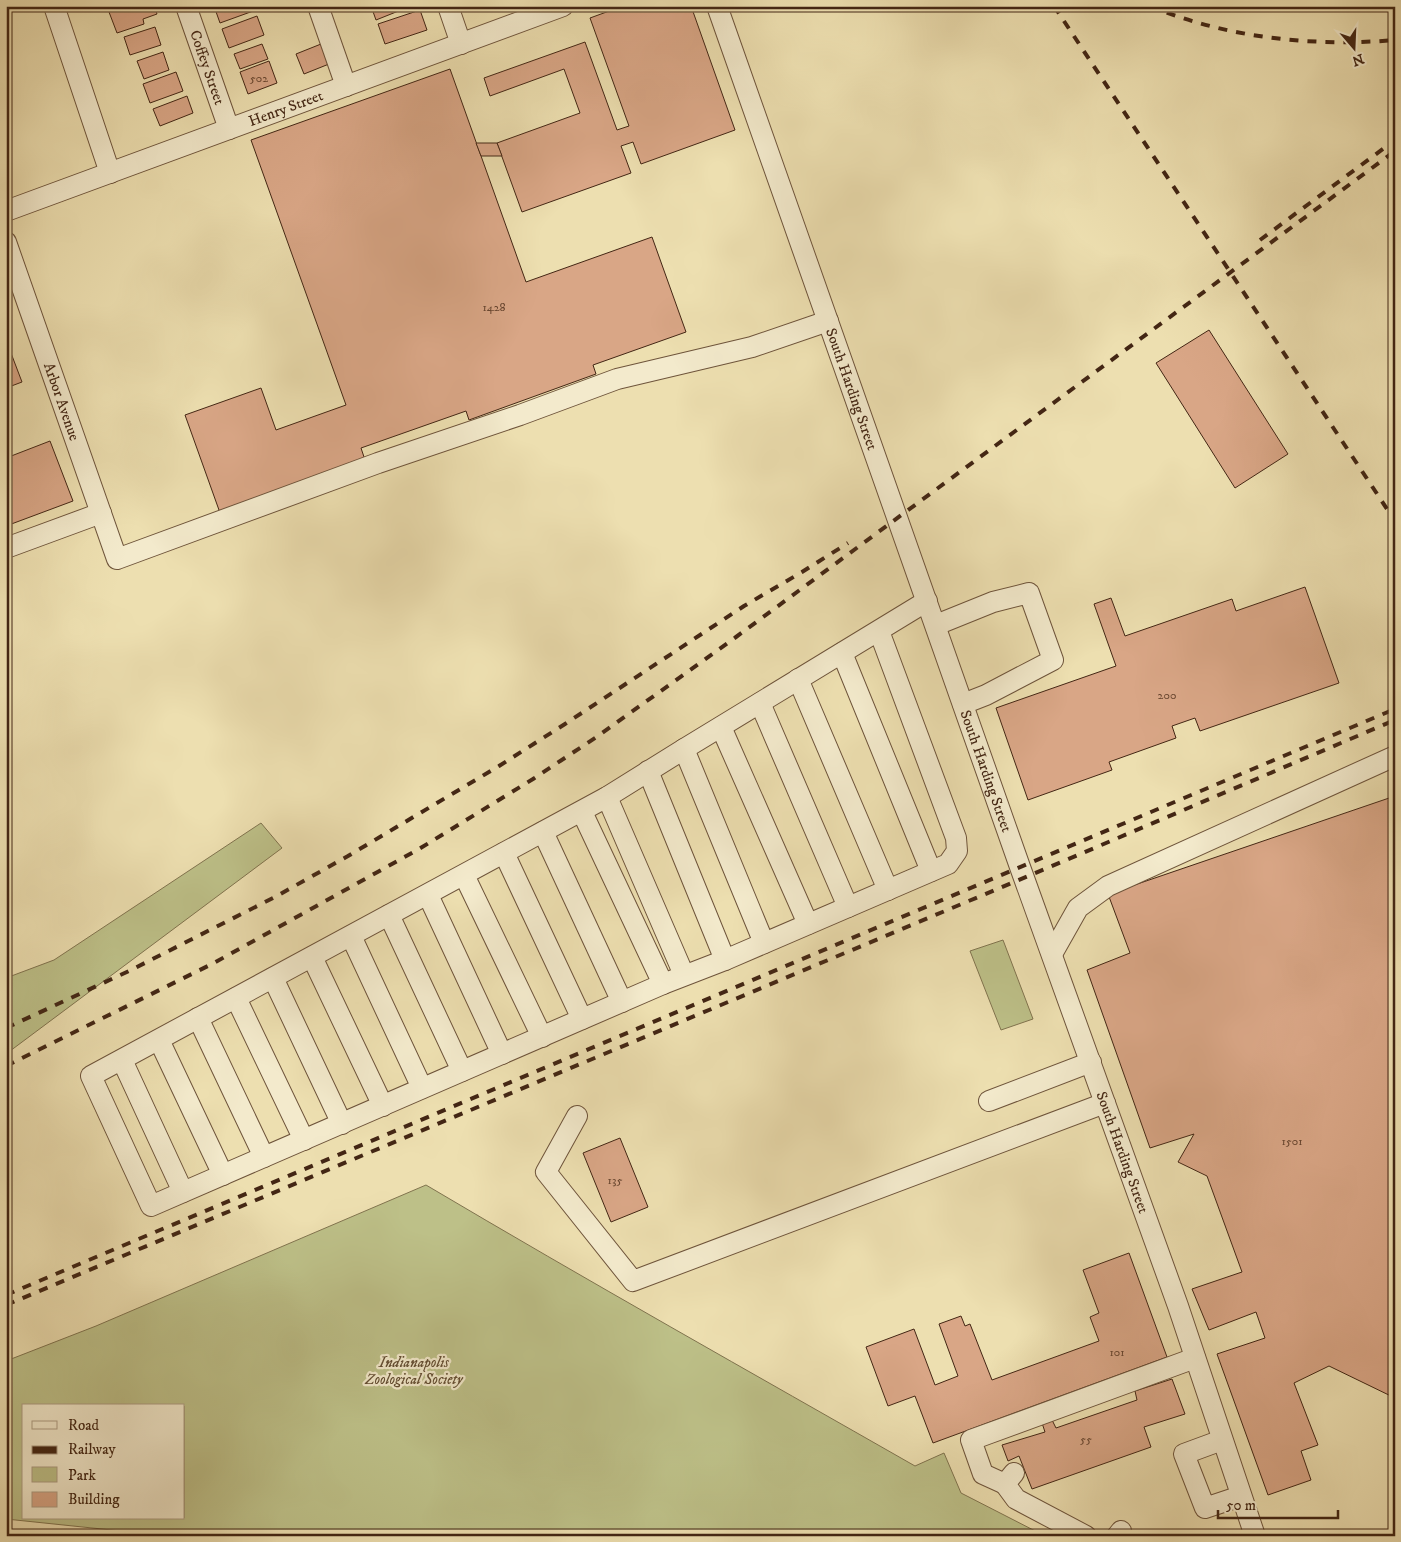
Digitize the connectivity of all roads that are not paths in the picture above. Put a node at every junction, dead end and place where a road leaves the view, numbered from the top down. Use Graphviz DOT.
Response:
graph roads {
  1 [pos="54,6"];
  2 [pos="186,6"];
  3 [pos="318,6"];
  4 [pos="448,6"];
  5 [pos="563,6"];
  6 [pos="717,6"];
  7 [pos="461,44"];
  8 [pos="346,86"];
  9 [pos="229,129"];
  10 [pos="110,173"];
  11 [pos="6,211"];
  12 [pos="6,242"];
  13 [pos="828,321"];
  14 [pos="101,513"];
  15 [pos="6,548"];
  16 [pos="927,601"];
  17 [pos="936,625"];
  18 [pos="879,631"];
  19 [pos="842,653"];
  20 [pos="798,680"];
  21 [pos="760,703"];
  22 [pos="963,704"];
  23 [pos="721,727"];
  24 [pos="684,749"];
  25 [pos="1395,756"];
  26 [pos="648,771"];
  27 [pos="608,797"];
  28 [pos="582,812"];
  29 [pos="543,832"];
  30 [pos="504,853"];
  31 [pos="932,871"];
  32 [pos="464,875"];
  33 [pos="888,890"];
  34 [pos="428,894"];
  35 [pos="848,907"];
  36 [pos="389,915"];
  37 [pos="808,924"];
  38 [pos="351,936"];
  39 [pos="764,943"];
  40 [pos="1052,954"];
  41 [pos="312,957"];
  42 [pos="725,960"];
  43 [pos="684,976"];
  44 [pos="274,978"];
  45 [pos="663,984"];
  46 [pos="236,998"];
  47 [pos="622,1002"];
  48 [pos="198,1018"];
  49 [pos="582,1019"];
  50 [pos="542,1037"];
  51 [pos="159,1040"];
  52 [pos="502,1054"];
  53 [pos="122,1060"];
  54 [pos="1091,1062"];
  55 [pos="462,1072"];
  56 [pos="422,1088"];
  57 [pos="989,1101"];
  58 [pos="1105,1103"];
  59 [pos="383,1106"];
  60 [pos="577,1116"];
  61 [pos="342,1124"];
  62 [pos="304,1140"];
  63 [pos="264,1157"];
  64 [pos="223,1175"];
  65 [pos="183,1192"];
  66 [pos="1195,1358"];
  67 [pos="1222,1440"];
  68 [pos="1241,1496"];
  69 [pos="1086,1536"];
  70 [pos="1255,1536"];
  1 -- 10 [label="street"];
  2 -- 9 [label="street, Coffey Street"];
  3 -- 8 [label="street"];
  4 -- 7 [label="street"];
  5 -- 7 [label="street, Henry Street"];
  6 -- 13 [label="street, South Harding Street"];
  7 -- 8 [label="street, Henry Street"];
  8 -- 9 [label="street, Henry Street"];
  9 -- 10 [label="street, Henry Street"];
  10 -- 11 [label="street, Henry Street"];
  12 -- 14 [label="street, Arbor Avenue"];
  13 -- 14 [label="street, Arbor Avenue"];
  13 -- 16 [label="street, South Harding Street"];
  14 -- 15 [label="street"];
  16 -- 17 [label="street, South Harding Street"];
  16 -- 18 [label="street"];
  17 -- 22 [label="street, South Harding Street"];
  17 -- 22 [label="street"];
  18 -- 19 [label="street"];
  18 -- 31 [label="street"];
  19 -- 20 [label="street"];
  19 -- 31 [label="street"];
  20 -- 21 [label="street"];
  20 -- 33 [label="street"];
  21 -- 23 [label="street"];
  21 -- 35 [label="street"];
  22 -- 40 [label="street, South Harding Street"];
  23 -- 24 [label="street"];
  23 -- 37 [label="street"];
  24 -- 26 [label="street"];
  24 -- 39 [label="street"];
  25 -- 40 [label="street"];
  26 -- 27 [label="street"];
  26 -- 42 [label="street"];
  27 -- 28 [label="street"];
  27 -- 43 [label="street"];
  28 -- 29 [label="street"];
  28 -- 45 [label="street"];
  29 -- 30 [label="street"];
  29 -- 47 [label="street"];
  30 -- 32 [label="street"];
  30 -- 49 [label="street"];
  31 -- 33 [label="street"];
  32 -- 34 [label="street"];
  32 -- 50 [label="street"];
  33 -- 35 [label="street"];
  34 -- 36 [label="street"];
  34 -- 52 [label="street"];
  35 -- 37 [label="street"];
  36 -- 38 [label="street"];
  36 -- 55 [label="street"];
  37 -- 39 [label="street"];
  38 -- 41 [label="street"];
  38 -- 56 [label="street"];
  39 -- 42 [label="street"];
  40 -- 54 [label="street, South Harding Street"];
  41 -- 44 [label="street"];
  41 -- 59 [label="street"];
  42 -- 43 [label="street"];
  43 -- 45 [label="street"];
  44 -- 46 [label="street"];
  44 -- 61 [label="street"];
  45 -- 47 [label="street"];
  46 -- 48 [label="street"];
  46 -- 62 [label="street"];
  47 -- 49 [label="street"];
  48 -- 51 [label="street"];
  48 -- 63 [label="street"];
  49 -- 50 [label="street"];
  50 -- 52 [label="street"];
  51 -- 53 [label="street"];
  51 -- 64 [label="street"];
  52 -- 55 [label="street"];
  53 -- 65 [label="street"];
  53 -- 65 [label="street"];
  54 -- 57 [label="street"];
  54 -- 58 [label="street, South Harding Street"];
  55 -- 56 [label="street"];
  56 -- 59 [label="street"];
  58 -- 60 [label="street"];
  58 -- 66 [label="street, South Harding Street"];
  59 -- 61 [label="street"];
  61 -- 62 [label="street"];
  62 -- 63 [label="street"];
  63 -- 64 [label="street"];
  64 -- 65 [label="street"];
  66 -- 67 [label="street, South Harding Street"];
  66 -- 69 [label="street"];
  67 -- 68 [label="street, South Harding Street"];
  67 -- 68 [label="street"];
  68 -- 70 [label="street, South Harding Street"];
}
